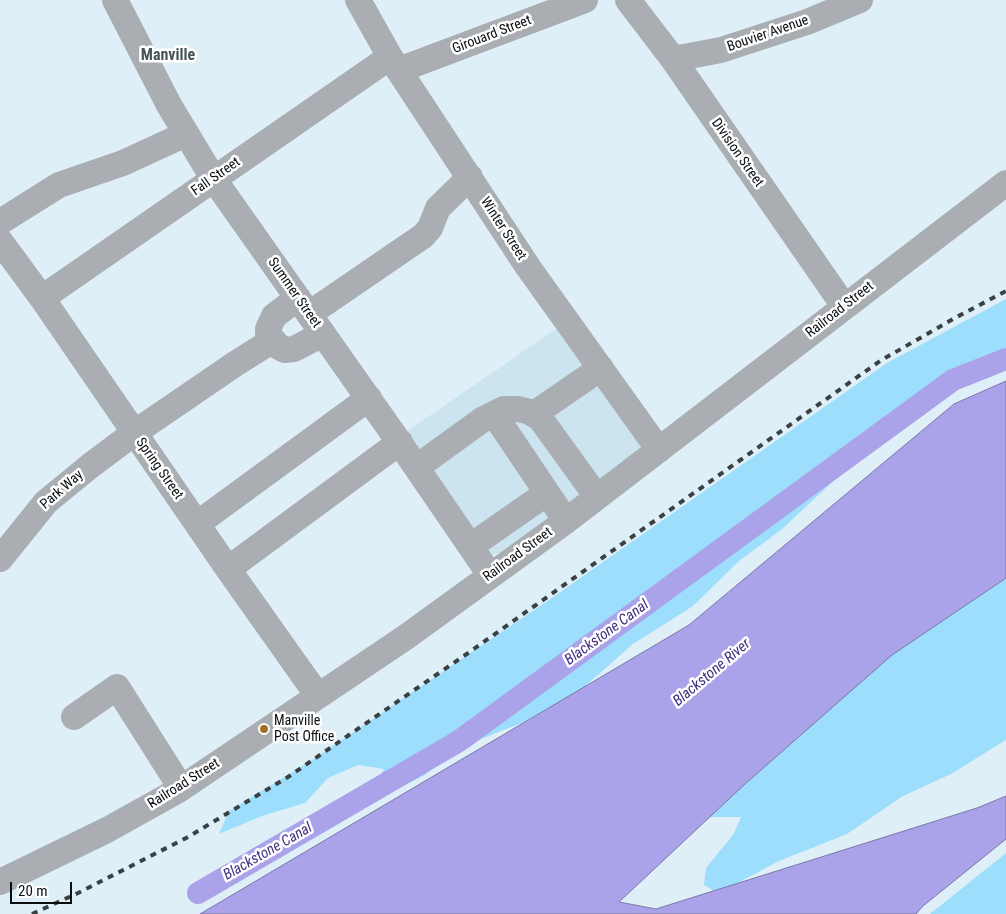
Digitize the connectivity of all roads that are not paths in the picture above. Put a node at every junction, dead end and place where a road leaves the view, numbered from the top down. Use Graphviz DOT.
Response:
graph roads {
  1 [pos="115,0"];
  2 [pos="358,0"];
  3 [pos="584,0"];
  4 [pos="628,0"];
  5 [pos="860,0"];
  6 [pos="673,59"];
  7 [pos="394,64"];
  8 [pos="186,134"];
  9 [pos="470,177"];
  10 [pos="214,178"];
  11 [pos="1006,183"];
  12 [pos="0,222"];
  13 [pos="0,241"];
  14 [pos="42,298"];
  15 [pos="844,306"];
  16 [pos="310,315"];
  17 [pos="273,340"];
  18 [pos="601,368"];
  19 [pos="369,398"];
  20 [pos="494,414"];
  21 [pos="534,414"];
  22 [pos="134,433"];
  23 [pos="400,442"];
  24 [pos="659,450"];
  25 [pos="417,467"];
  26 [pos="547,493"];
  27 [pos="597,497"];
  28 [pos="566,521"];
  29 [pos="197,524"];
  30 [pos="471,546"];
  31 [pos="3,548"];
  32 [pos="228,569"];
  33 [pos="490,575"];
  34 [pos="318,696"];
  35 [pos="74,717"];
  36 [pos="181,788"];
  37 [pos="0,882"];
  1 -- 8 [label="street, Summer Street"];
  2 -- 7 [label="street, Winter Street"];
  3 -- 7 [label="street, Girouard Street"];
  4 -- 6 [label="street, Division Street"];
  5 -- 6 [label="street, Bouvier Avenue"];
  6 -- 15 [label="street, Division Street"];
  7 -- 9 [label="street, Winter Street"];
  7 -- 10 [label="street, Fall Street"];
  8 -- 10 [label="street, Summer Street"];
  8 -- 12 [label="street"];
  9 -- 16 [label="street"];
  9 -- 18 [label="street, Winter Street"];
  10 -- 14 [label="street, Fall Street"];
  10 -- 16 [label="street, Summer Street"];
  11 -- 15 [label="street, Railroad Street"];
  13 -- 14 [label="street, Spring Street"];
  14 -- 22 [label="street, Spring Street"];
  15 -- 24 [label="street, Railroad Street"];
  16 -- 17 [label="street"];
  16 -- 17 [label="street"];
  16 -- 19 [label="street, Summer Street"];
  17 -- 22 [label="street, Park Way"];
  18 -- 21 [label="street"];
  18 -- 24 [label="street, Winter Street"];
  19 -- 23 [label="street, Summer Street"];
  19 -- 29 [label="street"];
  20 -- 21 [label="street"];
  20 -- 25 [label="street"];
  20 -- 26 [label="street"];
  21 -- 27 [label="street"];
  22 -- 29 [label="street, Spring Street"];
  22 -- 31 [label="street, Park Way"];
  23 -- 25 [label="street, Summer Street"];
  23 -- 32 [label="street"];
  24 -- 27 [label="street, Railroad Street"];
  25 -- 30 [label="street, Summer Street"];
  26 -- 28 [label="street"];
  26 -- 30 [label="street"];
  27 -- 28 [label="street, Railroad Street"];
  28 -- 33 [label="street, Railroad Street"];
  29 -- 32 [label="street, Spring Street"];
  30 -- 33 [label="street, Summer Street"];
  32 -- 34 [label="street, Spring Street"];
  33 -- 34 [label="street, Railroad Street"];
  34 -- 36 [label="street, Railroad Street"];
  35 -- 36 [label="street"];
  36 -- 37 [label="street, Railroad Street"];
}
